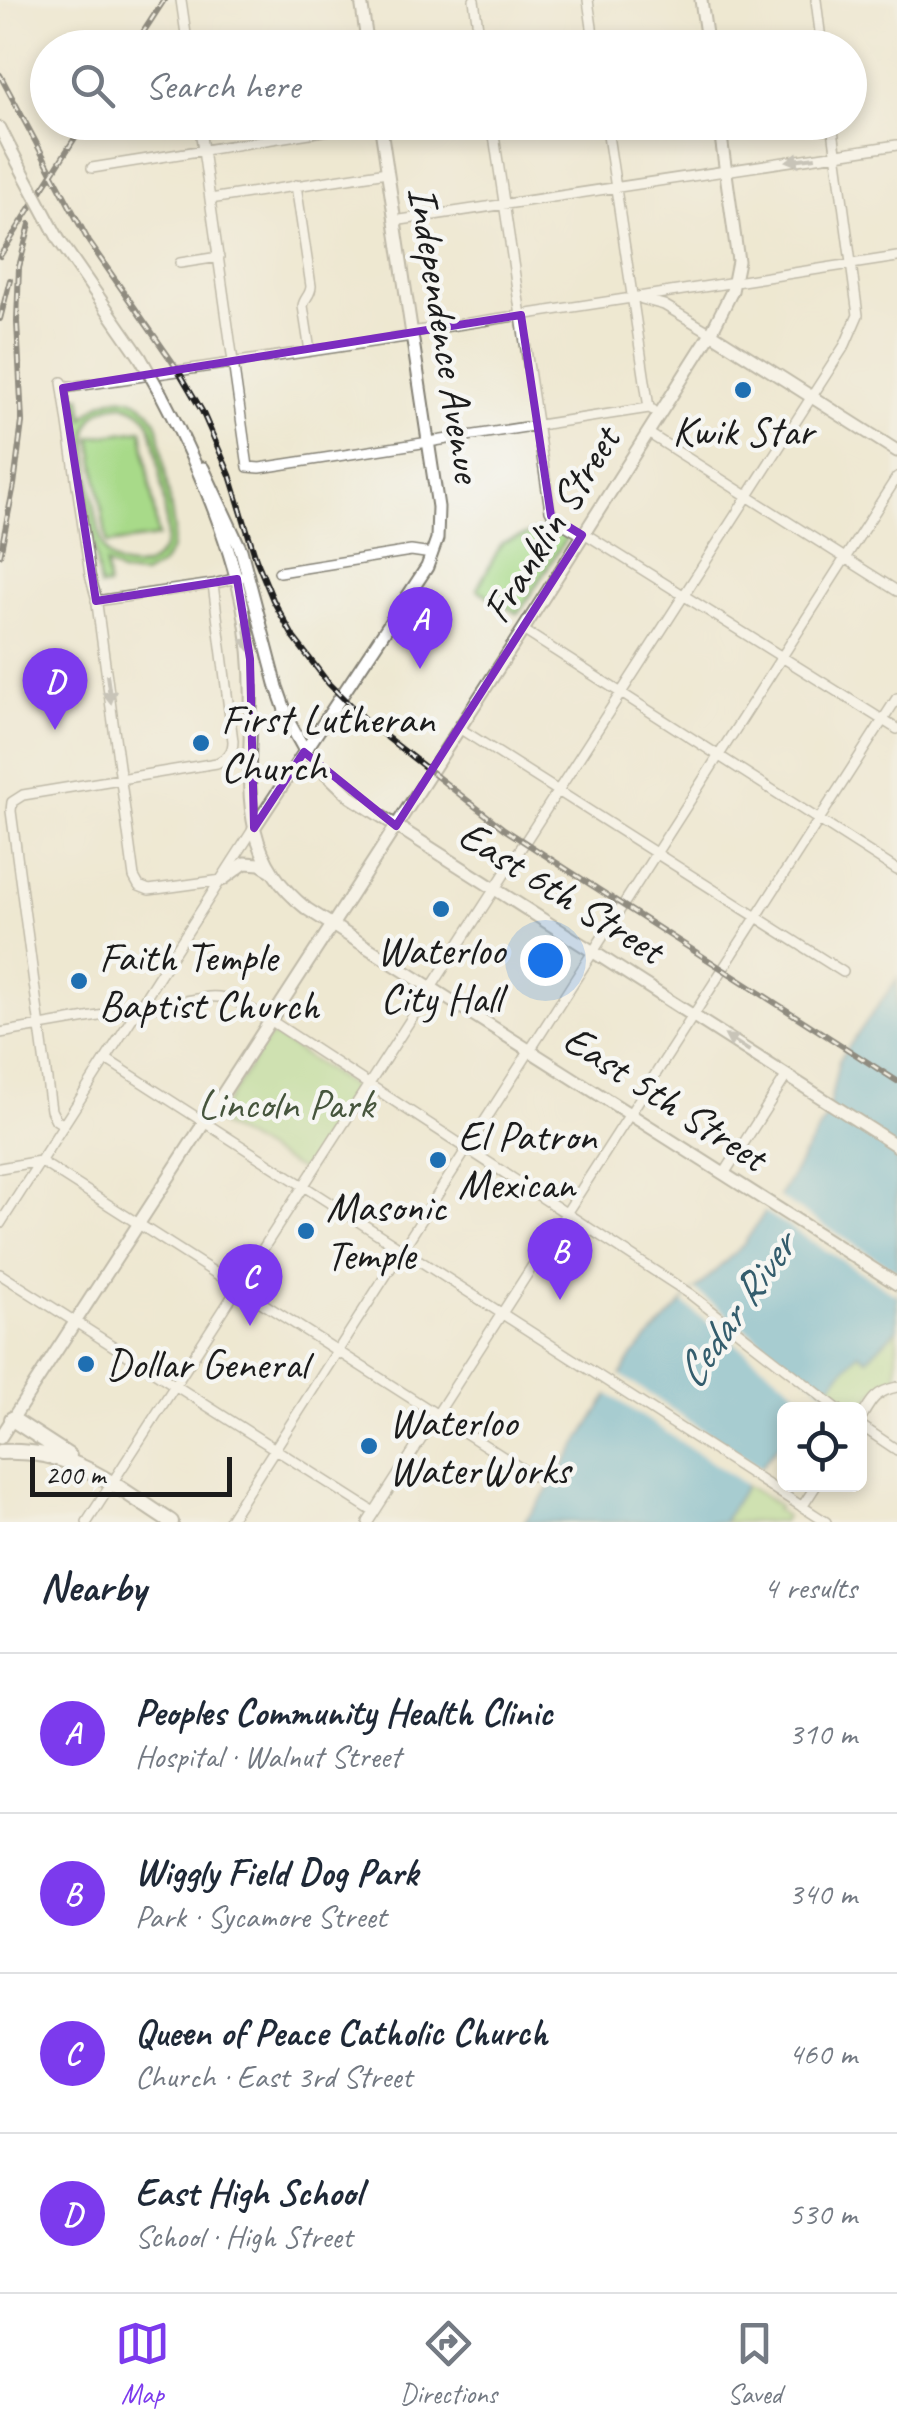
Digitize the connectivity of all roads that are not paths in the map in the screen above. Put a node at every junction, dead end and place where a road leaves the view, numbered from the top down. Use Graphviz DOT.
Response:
graph roads {
  1 [pos="181,0"];
  2 [pos="361,0"];
  3 [pos="474,0"];
  4 [pos="588,0"];
  5 [pos="701,0"];
  6 [pos="816,0"];
  7 [pos="185,30"];
  8 [pos="365,30"];
  9 [pos="478,30"];
  10 [pos="592,30"];
  11 [pos="705,30"];
  12 [pos="820,30"];
  13 [pos="0,128"];
  14 [pos="202,140"];
  15 [pos="266,140"];
  16 [pos="383,140"];
  17 [pos="495,140"];
  18 [pos="609,140"];
  19 [pos="722,140"];
  20 [pos="834,140"];
  21 [pos="897,145"];
  22 [pos="203,150"];
  23 [pos="836,154"];
  24 [pos="92,168"];
  25 [pos="726,170"];
  26 [pos="387,172"];
  27 [pos="296,186"];
  28 [pos="616,188"];
  29 [pos="210,199"];
  30 [pos="505,204"];
  31 [pos="394,221"];
  32 [pos="219,257"];
  33 [pos="897,257"];
  34 [pos="180,263"];
  35 [pos="852,264"];
  36 [pos="735,282"];
  37 [pos="632,298"];
  38 [pos="521,315"];
  39 [pos="710,333"];
  40 [pos="412,334"];
  41 [pos="310,352"];
  42 [pos="234,363"];
  43 [pos="811,396"];
  44 [pos="654,411"];
  45 [pos="538,425"];
  46 [pos="648,433"];
  47 [pos="428,442"];
  48 [pos="897,452"];
  49 [pos="897,477"];
  50 [pos="747,496"];
  51 [pos="583,534"];
  52 [pos="432,554"];
  53 [pos="846,558"];
  54 [pos="280,572"];
  55 [pos="243,576"];
  56 [pos="213,584"];
  57 [pos="897,591"];
  58 [pos="684,595"];
  59 [pos="96,601"];
  60 [pos="523,630"];
  61 [pos="782,657"];
  62 [pos="621,692"];
  63 [pos="897,698"];
  64 [pos="883,720"];
  65 [pos="460,728"];
  66 [pos="897,729"];
  67 [pos="305,751"];
  68 [pos="719,755"];
  69 [pos="122,778"];
  70 [pos="558,791"];
  71 [pos="819,820"];
  72 [pos="396,826"];
  73 [pos="254,828"];
  74 [pos="656,854"];
  75 [pos="271,870"];
  76 [pos="897,870"];
  77 [pos="222,880"];
  78 [pos="495,889"];
  79 [pos="756,918"];
  80 [pos="333,926"];
  81 [pos="594,952"];
  82 [pos="843,972"];
  83 [pos="431,988"];
  84 [pos="140,1008"];
  85 [pos="694,1015"];
  86 [pos="270,1020"];
  87 [pos="39,1025"];
  88 [pos="0,1032"];
  89 [pos="530,1051"];
  90 [pos="106,1059"];
  91 [pos="788,1075"];
  92 [pos="369,1085"];
  93 [pos="630,1114"];
  94 [pos="205,1122"];
  95 [pos="64,1125"];
  96 [pos="897,1146"];
  97 [pos="467,1149"];
  98 [pos="40,1162"];
  99 [pos="0,1168"];
  100 [pos="724,1174"];
  101 [pos="304,1186"];
  102 [pos="566,1214"];
  103 [pos="0,1224"];
  104 [pos="139,1224"];
  105 [pos="402,1250"];
  106 [pos="0,1274"];
  107 [pos="897,1284"];
  108 [pos="238,1288"];
  109 [pos="502,1314"];
  110 [pos="76,1322"];
  111 [pos="337,1351"];
  112 [pos="176,1386"];
  113 [pos="897,1387"];
  114 [pos="829,1402"];
  115 [pos="867,1410"];
  116 [pos="437,1415"];
  117 [pos="12,1419"];
  118 [pos="867,1427"];
  119 [pos="0,1438"];
  120 [pos="275,1448"];
  121 [pos="897,1450"];
  122 [pos="0,1452"];
  123 [pos="82,1465"];
  124 [pos="532,1476"];
  125 [pos="111,1483"];
  126 [pos="812,1492"];
  127 [pos="802,1507"];
  128 [pos="374,1512"];
  129 [pos="87,1522"];
  130 [pos="172,1522"];
  131 [pos="228,1522"];
  132 [pos="368,1522"];
  133 [pos="826,1522"];
  1 -- 7 [label="street"];
  2 -- 8 [label="main road"];
  3 -- 9 [label="street"];
  4 -- 10 [label="street"];
  5 -- 11 [label="main road"];
  6 -- 12 [label="street"];
  13 -- 55 [label="main road, bridge"];
  14 -- 22 [label="street"];
  15 -- 22 [label="street"];
  16 -- 26 [label="main road, Independence Avenue"];
  17 -- 30 [label="street"];
  18 -- 28 [label="street"];
  19 -- 25 [label="main road, Franklin Street"];
  20 -- 23 [label="street"];
  21 -- 23 [label="street"];
  22 -- 24 [label="street"];
  22 -- 29 [label="street"];
  23 -- 25 [label="street, one-way"];
  23 -- 35 [label="street"];
  25 -- 28 [label="street"];
  25 -- 36 [label="main road, Franklin Street"];
  26 -- 27 [label="street"];
  26 -- 31 [label="main road, Independence Avenue"];
  27 -- 29 [label="street"];
  27 -- 41 [label="street"];
  28 -- 30 [label="street"];
  28 -- 37 [label="street"];
  29 -- 32 [label="street"];
  30 -- 31 [label="street"];
  30 -- 38 [label="street"];
  31 -- 40 [label="main road, Independence Avenue"];
  32 -- 34 [label="street"];
  32 -- 42 [label="street"];
  33 -- 35 [label="street"];
  35 -- 36 [label="street"];
  35 -- 43 [label="street"];
  36 -- 37 [label="street"];
  36 -- 39 [label="main road, Franklin Street"];
  37 -- 38 [label="street"];
  37 -- 39 [label="street"];
  37 -- 44 [label="street"];
  38 -- 40 [label="street"];
  38 -- 45 [label="street"];
  39 -- 43 [label="main road"];
  39 -- 44 [label="main road, Franklin Street"];
  40 -- 41 [label="street"];
  40 -- 47 [label="main road, Independence Avenue"];
  41 -- 42 [label="street"];
  42 -- 47 [label="street"];
  42 -- 59 [label="street"];
  43 -- 48 [label="main road"];
  43 -- 50 [label="street"];
  44 -- 45 [label="street"];
  44 -- 46 [label="main road, Franklin Street"];
  45 -- 47 [label="street"];
  45 -- 51 [label="street"];
  46 -- 50 [label="street"];
  46 -- 51 [label="main road, Franklin Street"];
  47 -- 52 [label="main road, Independence Avenue"];
  49 -- 53 [label="street"];
  50 -- 53 [label="street"];
  50 -- 58 [label="street"];
  51 -- 58 [label="street"];
  51 -- 60 [label="main road, Franklin Street"];
  52 -- 54 [label="street"];
  52 -- 67 [label="main road"];
  53 -- 57 [label="street"];
  53 -- 61 [label="street"];
  55 -- 56 [label="street"];
  55 -- 67 [label="main road, East 6th Street"];
  55 -- 73 [label="main road, East 5th Street, one-way"];
  56 -- 59 [label="street"];
  56 -- 69 [label="street"];
  58 -- 61 [label="street"];
  58 -- 62 [label="street"];
  59 -- 69 [label="street, one-way"];
  60 -- 62 [label="street"];
  60 -- 65 [label="main road, Franklin Street"];
  61 -- 64 [label="street"];
  61 -- 68 [label="street"];
  62 -- 68 [label="street"];
  62 -- 70 [label="street"];
  63 -- 64 [label="street"];
  64 -- 66 [label="street"];
  64 -- 71 [label="street"];
  65 -- 70 [label="street"];
  65 -- 72 [label="main road, Franklin Street"];
  67 -- 72 [label="main road, East 6th Street"];
  67 -- 73 [label="main road"];
  68 -- 71 [label="street"];
  68 -- 74 [label="street"];
  69 -- 77 [label="street"];
  69 -- 87 [label="street"];
  70 -- 74 [label="street"];
  70 -- 78 [label="street"];
  71 -- 76 [label="street"];
  71 -- 79 [label="street"];
  72 -- 78 [label="main road, East 6th Street"];
  72 -- 80 [label="main road, Franklin Street"];
  73 -- 75 [label="main road, East 5th Street"];
  73 -- 77 [label="street"];
  74 -- 79 [label="street"];
  74 -- 81 [label="street"];
  75 -- 77 [label="main road"];
  75 -- 80 [label="main road, East 5th Street"];
  77 -- 84 [label="street"];
  78 -- 81 [label="main road, East 6th Street"];
  78 -- 83 [label="street"];
  79 -- 82 [label="street"];
  79 -- 85 [label="street"];
  80 -- 83 [label="main road, East 5th Street"];
  80 -- 86 [label="main road, Franklin Street"];
  81 -- 85 [label="main road, East 6th Street"];
  81 -- 89 [label="street"];
  83 -- 89 [label="main road, East 5th Street"];
  83 -- 92 [label="street"];
  84 -- 86 [label="street"];
  84 -- 87 [label="street"];
  84 -- 90 [label="street"];
  91 -- 85 [label="main road, East 6th Street, one-way"];
  85 -- 93 [label="street"];
  86 -- 92 [label="street"];
  86 -- 94 [label="main road, Franklin Street"];
  87 -- 88 [label="street"];
  87 -- 95 [label="street"];
  89 -- 93 [label="main road, East 5th Street"];
  89 -- 97 [label="street"];
  90 -- 94 [label="street"];
  90 -- 95 [label="street"];
  91 -- 96 [label="main road, East 6th Street"];
  91 -- 100 [label="street"];
  92 -- 97 [label="street"];
  92 -- 101 [label="street"];
  93 -- 100 [label="main road, East 5th Street"];
  93 -- 102 [label="street"];
  94 -- 101 [label="street"];
  94 -- 104 [label="main road, Franklin Street"];
  95 -- 98 [label="street"];
  97 -- 102 [label="street"];
  97 -- 105 [label="street"];
  98 -- 99 [label="street"];
  98 -- 103 [label="street"];
  98 -- 104 [label="street"];
  100 -- 107 [label="main road, East 5th Street"];
  101 -- 105 [label="street"];
  101 -- 108 [label="street"];
  102 -- 109 [label="street"];
  102 -- 114 [label="street"];
  104 -- 108 [label="street"];
  104 -- 110 [label="main road, Franklin Street"];
  105 -- 109 [label="street"];
  105 -- 111 [label="street"];
  106 -- 110 [label="street"];
  108 -- 111 [label="street"];
  108 -- 112 [label="street"];
  109 -- 116 [label="street"];
  109 -- 127 [label="street"];
  110 -- 112 [label="street"];
  110 -- 117 [label="main road, Franklin Street"];
  111 -- 116 [label="street"];
  111 -- 120 [label="street"];
  112 -- 120 [label="street"];
  112 -- 125 [label="street"];
  113 -- 115 [label="street"];
  116 -- 124 [label="street"];
  116 -- 128 [label="street"];
  117 -- 119 [label="main road, Franklin Street"];
  117 -- 123 [label="highway"];
  118 -- 121 [label="street"];
  120 -- 128 [label="street"];
  120 -- 131 [label="street"];
  122 -- 123 [label="highway"];
  123 -- 125 [label="highway"];
  125 -- 129 [label="street"];
  125 -- 130 [label="highway"];
  126 -- 127 [label="street"];
  127 -- 133 [label="street"];
  128 -- 132 [label="street"];
}
